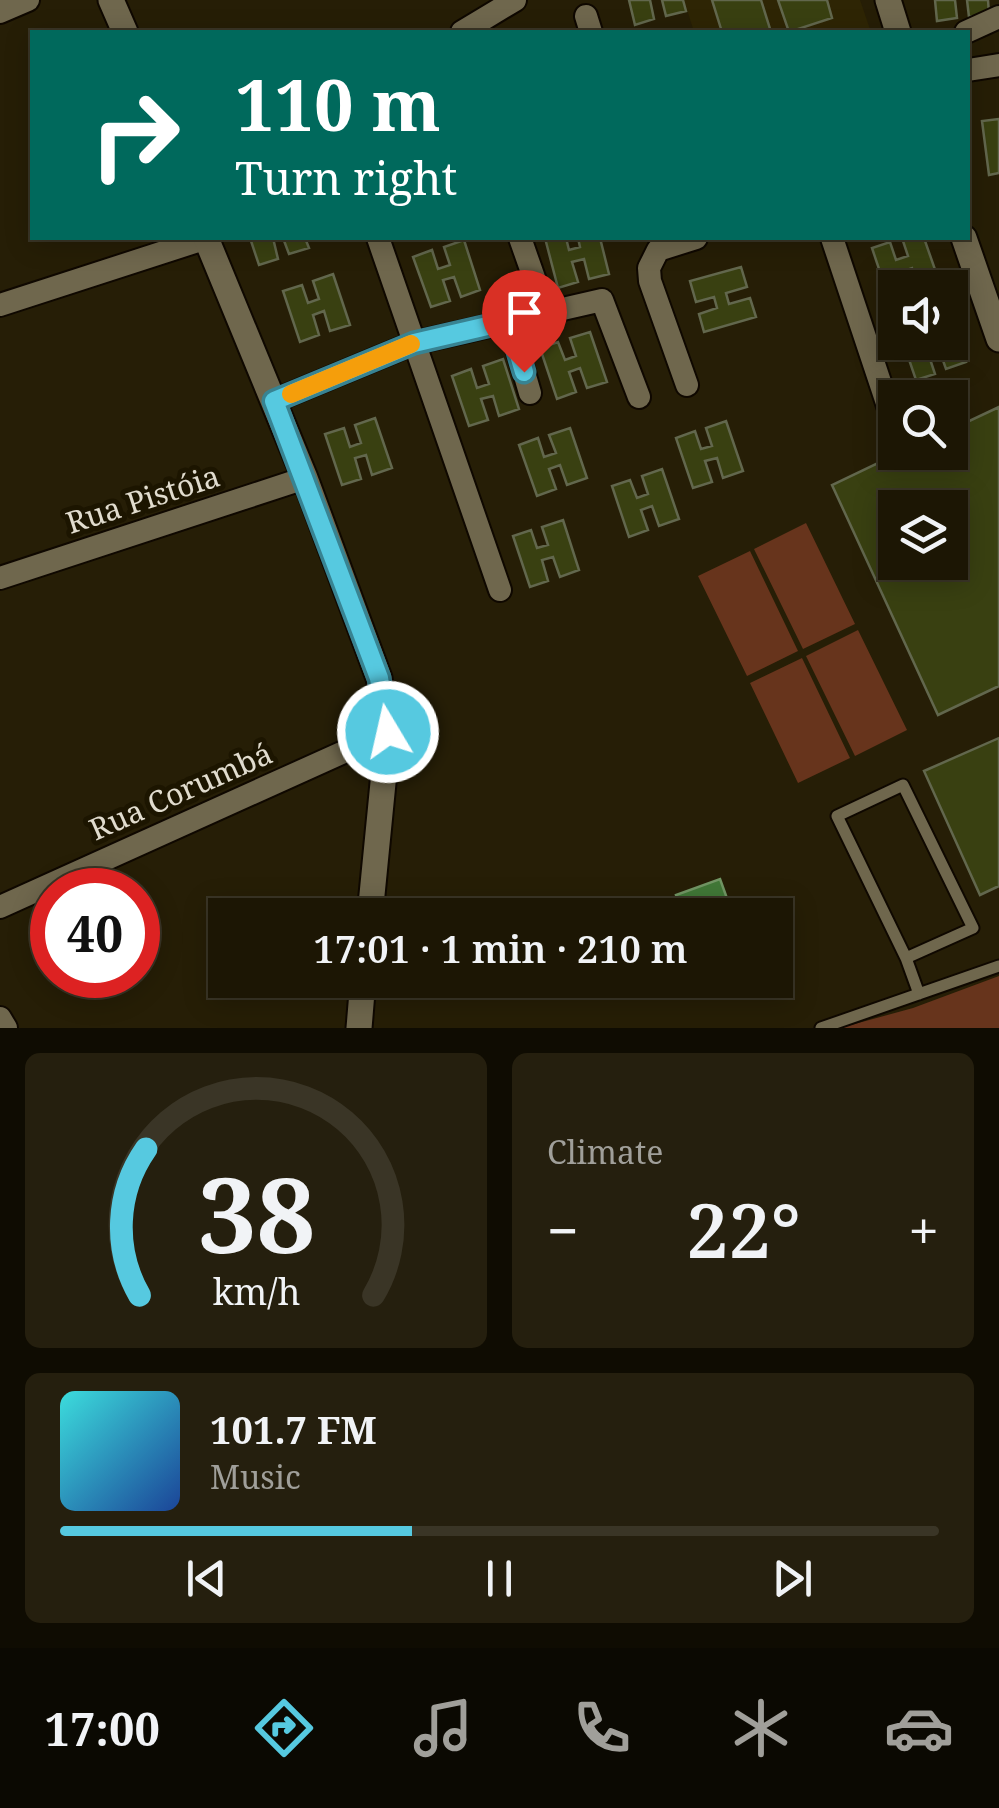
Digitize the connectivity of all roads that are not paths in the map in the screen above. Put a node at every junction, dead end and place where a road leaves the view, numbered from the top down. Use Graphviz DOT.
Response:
graph roads {
  1 [pos="28,0"];
  2 [pos="111,0"];
  3 [pos="888,0"];
  4 [pos="507,2"];
  5 [pos="0,12"];
  6 [pos="999,17"];
  7 [pos="123,30"];
  8 [pos="465,30"];
  9 [pos="897,30"];
  10 [pos="970,30"];
  11 [pos="999,65"];
  12 [pos="970,70"];
  13 [pos="201,240"];
  14 [pos="208,240"];
  15 [pos="379,240"];
  16 [pos="521,240"];
  17 [pos="683,240"];
  18 [pos="833,240"];
  19 [pos="965,240"];
  20 [pos="656,244"];
  21 [pos="0,306"];
  22 [pos="546,312"];
  23 [pos="509,321"];
  24 [pos="999,339"];
  25 [pos="414,343"];
  26 [pos="879,380"];
  27 [pos="687,385"];
  28 [pos="530,394"];
  29 [pos="639,398"];
  30 [pos="274,401"];
  31 [pos="305,478"];
  32 [pos="0,578"];
  33 [pos="500,590"];
  34 [pos="388,732"];
  35 [pos="372,898"];
  36 [pos="0,907"];
  37 [pos="906,958"];
  38 [pos="999,966"];
  39 [pos="920,994"];
  40 [pos="362,998"];
  41 [pos="0,1018"];
  42 [pos="6,1028"];
  43 [pos="359,1028"];
  44 [pos="821,1028"];
  1 -- 5 [label="street"];
  2 -- 7 [label="street"];
  3 -- 9 [label="street"];
  4 -- 8 [label="street"];
  6 -- 10 [label="street"];
  11 -- 12 [label="street"];
  13 -- 21 [label="street"];
  14 -- 30 [label="street"];
  15 -- 25 [label="street"];
  16 -- 22 [label="street"];
  17 -- 20 [label="street"];
  18 -- 26 [label="street"];
  19 -- 24 [label="street"];
  20 -- 27 [label="street"];
  22 -- 23 [label="street"];
  22 -- 29 [label="street"];
  23 -- 25 [label="street"];
  23 -- 28 [label="street"];
  25 -- 30 [label="street"];
  25 -- 33 [label="street"];
  30 -- 31 [label="street"];
  31 -- 32 [label="street, Rua Pistóia"];
  31 -- 34 [label="street"];
  34 -- 35 [label="street"];
  34 -- 36 [label="street, Rua Corumbá"];
  37 -- 37 [label="lane"];
  37 -- 39 [label="lane"];
  38 -- 39 [label="lane"];
  39 -- 44 [label="lane"];
  40 -- 43 [label="street"];
  41 -- 42 [label="street"];
}
